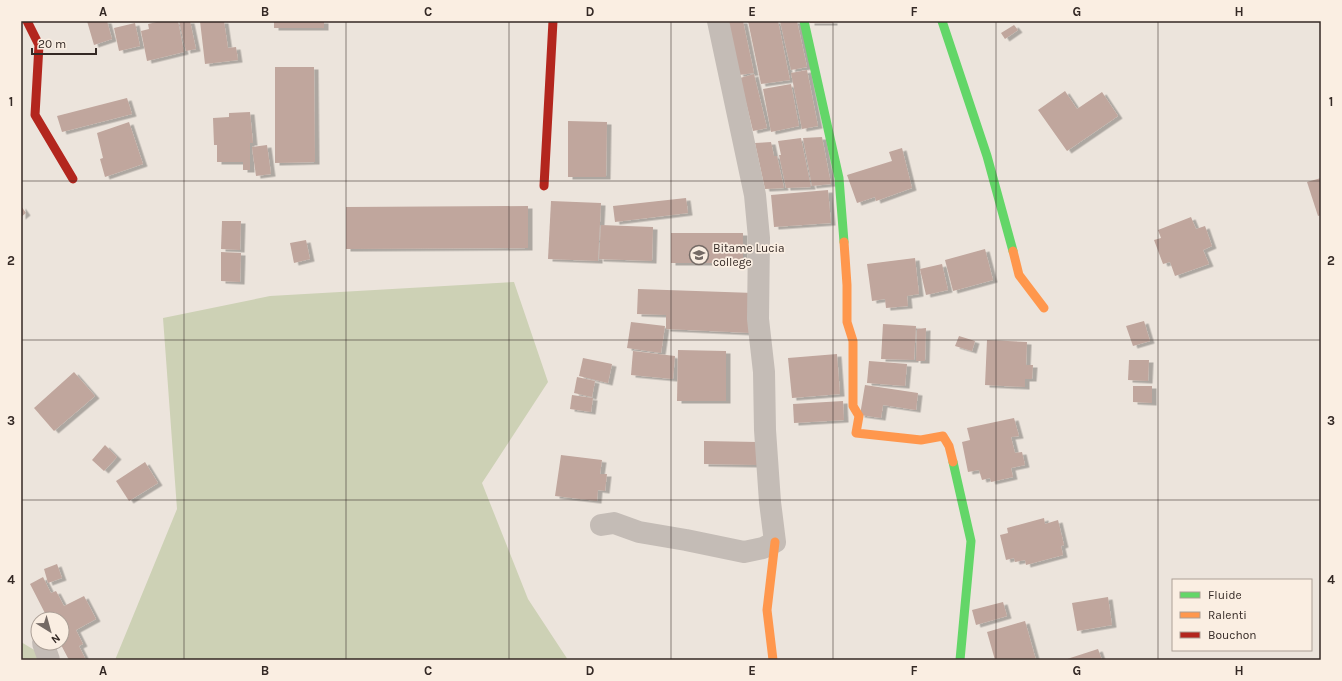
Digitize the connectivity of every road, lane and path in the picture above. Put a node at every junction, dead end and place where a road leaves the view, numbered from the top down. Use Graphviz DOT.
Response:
graph roads {
  1 [pos="27,21"];
  2 [pos="553,21"];
  3 [pos="718,21"];
  4 [pos="804,21"];
  5 [pos="942,21"];
  6 [pos="73,179"];
  7 [pos="544,186"];
  8 [pos="1044,308"];
  9 [pos="601,525"];
  10 [pos="775,542"];
  11 [pos="773,660"];
  12 [pos="960,660"];
  1 -- 6 [label="street"];
  2 -- 7 [label="street"];
  3 -- 10 [label="street"];
  4 -- 12 [label="street"];
  5 -- 8 [label="street"];
  9 -- 10 [label="street"];
  10 -- 11 [label="street"];
}
